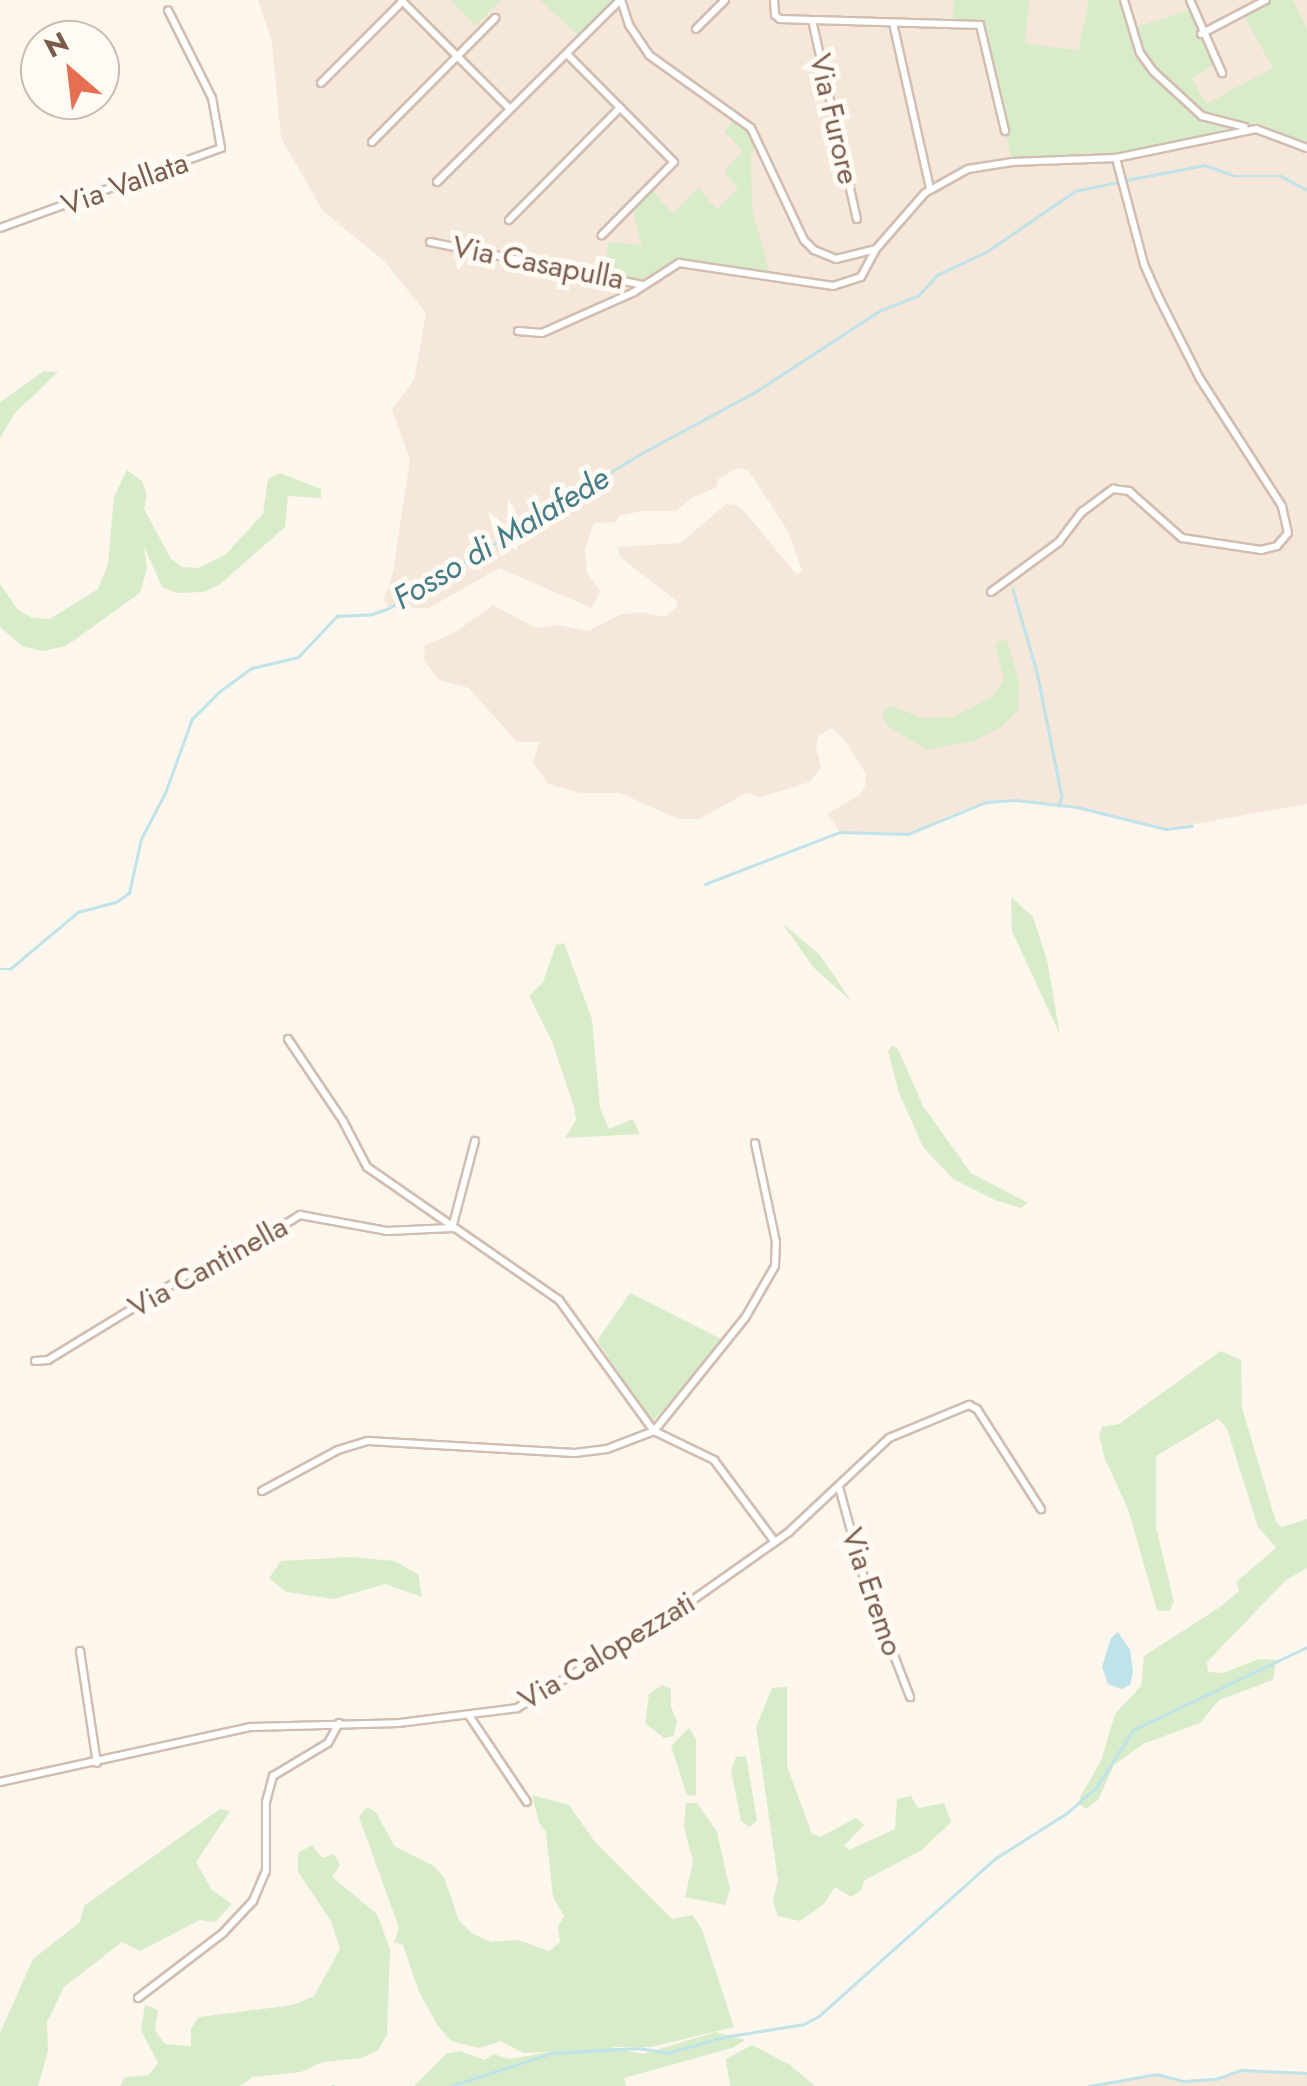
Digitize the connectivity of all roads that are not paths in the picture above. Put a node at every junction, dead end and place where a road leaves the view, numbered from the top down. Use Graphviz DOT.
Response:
graph roads {
  1 [pos="621,0"];
  2 [pos="725,0"];
  3 [pos="774,0"];
  4 [pos="1124,0"];
  5 [pos="1190,0"];
  6 [pos="1266,0"];
  7 [pos="402,1"];
  8 [pos="168,10"];
  9 [pos="495,18"];
  10 [pos="812,20"];
  11 [pos="894,22"];
  12 [pos="696,29"];
  13 [pos="1202,34"];
  14 [pos="567,54"];
  15 [pos="458,55"];
  16 [pos="1222,73"];
  17 [pos="321,83"];
  18 [pos="620,108"];
  19 [pos="510,109"];
  20 [pos="1256,129"];
  21 [pos="1005,131"];
  22 [pos="372,142"];
  23 [pos="1307,148"];
  24 [pos="1116,158"];
  25 [pos="437,182"];
  26 [pos="930,189"];
  27 [pos="857,219"];
  28 [pos="509,220"];
  29 [pos="0,228"];
  30 [pos="602,235"];
  31 [pos="430,242"];
  32 [pos="876,250"];
  33 [pos="646,285"];
  34 [pos="518,330"];
  35 [pos="992,592"];
  36 [pos="288,1039"];
  37 [pos="475,1141"];
  38 [pos="754,1143"];
  39 [pos="452,1228"];
  40 [pos="35,1361"];
  41 [pos="654,1431"];
  42 [pos="839,1486"];
  43 [pos="262,1491"];
  44 [pos="1041,1509"];
  45 [pos="774,1542"];
  46 [pos="80,1651"];
  47 [pos="910,1697"];
  48 [pos="470,1717"];
  49 [pos="339,1724"];
  50 [pos="97,1764"];
  51 [pos="0,1782"];
  52 [pos="527,1802"];
  53 [pos="138,1998"];
  1 -- 14 [label="street"];
  1 -- 32 [label="street"];
  2 -- 12 [label="street"];
  3 -- 10 [label="street"];
  4 -- 20 [label="street"];
  5 -- 13 [label="street"];
  6 -- 13 [label="street"];
  7 -- 15 [label="street"];
  7 -- 17 [label="street"];
  8 -- 29 [label="street, Via Vallata"];
  9 -- 15 [label="street"];
  10 -- 11 [label="street"];
  10 -- 27 [label="street, Via Furore"];
  11 -- 21 [label="street"];
  11 -- 26 [label="street"];
  13 -- 16 [label="street"];
  14 -- 18 [label="street"];
  14 -- 19 [label="street"];
  15 -- 19 [label="street"];
  15 -- 22 [label="street"];
  18 -- 28 [label="street"];
  18 -- 30 [label="street"];
  19 -- 25 [label="street"];
  20 -- 23 [label="street"];
  20 -- 24 [label="street"];
  24 -- 26 [label="street"];
  24 -- 35 [label="street"];
  26 -- 32 [label="street, Via Casapulla"];
  31 -- 33 [label="street, Via Casapulla"];
  32 -- 33 [label="street, Via Casapulla"];
  33 -- 34 [label="street, Via Casapulla"];
  36 -- 39 [label="street"];
  37 -- 39 [label="street"];
  38 -- 41 [label="street"];
  39 -- 40 [label="street, Via Cantinella"];
  39 -- 41 [label="street"];
  41 -- 43 [label="street"];
  41 -- 45 [label="street"];
  42 -- 44 [label="street, Via Calopezzati"];
  42 -- 45 [label="street, Via Calopezzati"];
  42 -- 47 [label="street, Via Eremo"];
  45 -- 48 [label="street, Via Calopezzati"];
  46 -- 50 [label="street"];
  48 -- 49 [label="street, Via Calopezzati"];
  48 -- 52 [label="street"];
  49 -- 50 [label="street, Via Calopezzati"];
  49 -- 53 [label="street"];
  50 -- 51 [label="street, Via Calopezzati"];
}
